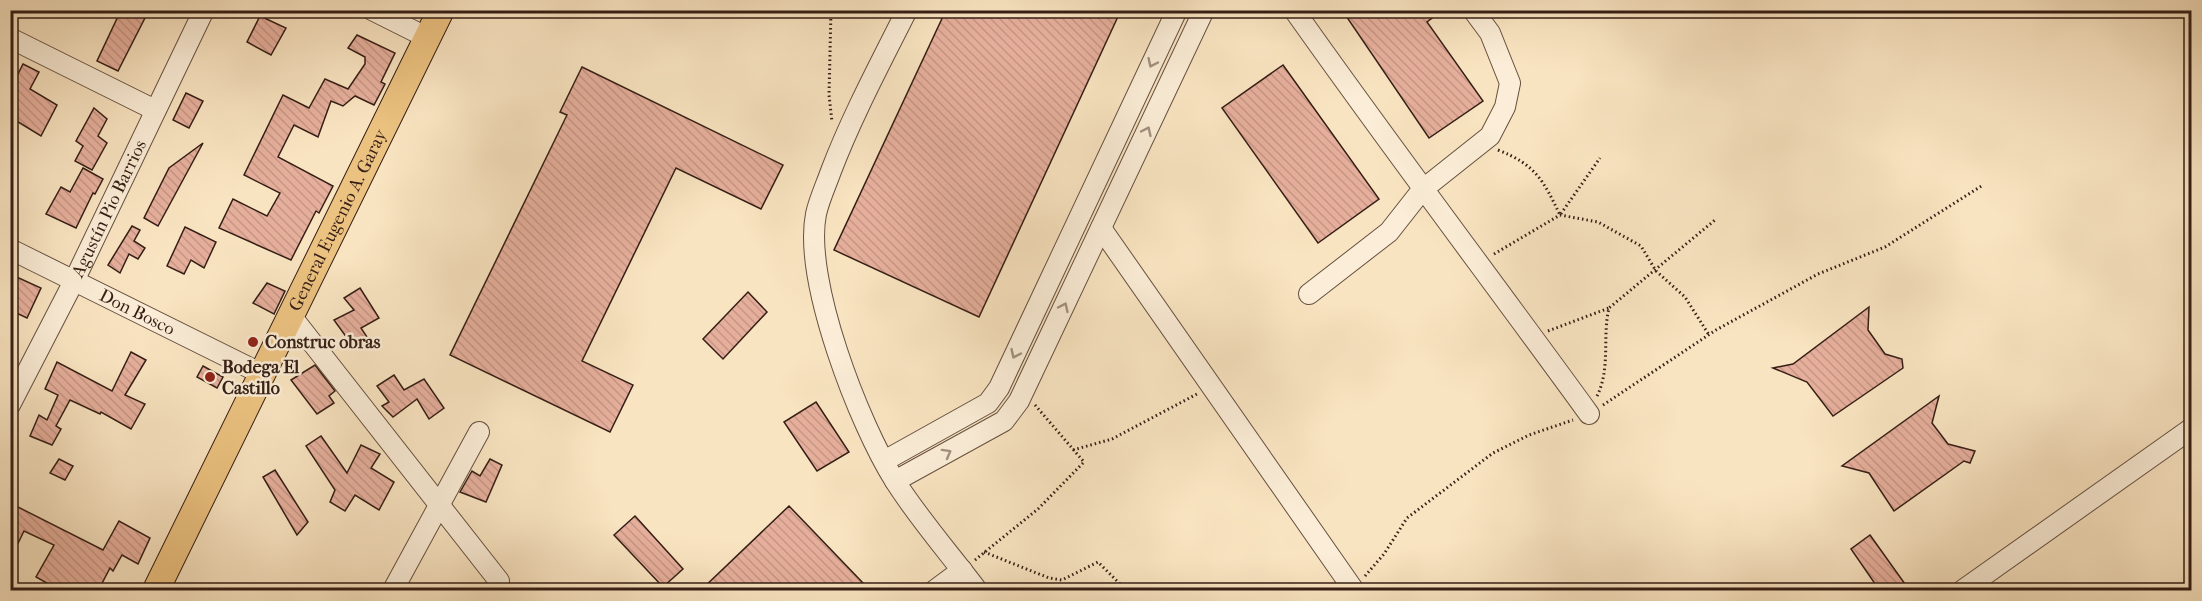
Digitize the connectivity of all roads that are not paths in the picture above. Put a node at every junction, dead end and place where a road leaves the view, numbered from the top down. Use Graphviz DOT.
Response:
graph roads {
  1 [pos="204,10"];
  2 [pos="372,10"];
  3 [pos="441,10"];
  4 [pos="907,10"];
  5 [pos="1177,10"];
  6 [pos="1204,10"];
  7 [pos="1294,10"];
  8 [pos="1473,10"];
  9 [pos="10,38"];
  10 [pos="428,38"];
  11 [pos="156,110"];
  12 [pos="1422,190"];
  13 [pos="1101,228"];
  14 [pos="10,249"];
  15 [pos="74,281"];
  16 [pos="1309,294"];
  17 [pos="292,317"];
  18 [pos="264,375"];
  19 [pos="10,405"];
  20 [pos="1589,414"];
  21 [pos="2192,428"];
  22 [pos="479,432"];
  23 [pos="884,461"];
  24 [pos="895,481"];
  25 [pos="439,504"];
  26 [pos="962,570"];
  27 [pos="499,581"];
  28 [pos="1353,589"];
  29 [pos="156,591"];
  30 [pos="393,591"];
  31 [pos="935,591"];
  32 [pos="977,591"];
  33 [pos="1964,591"];
  1 -- 11 [label="street, Agustín Pio Barrios"];
  2 -- 10 [label="street"];
  3 -- 10 [label="main road, General Eugenio A. Garay"];
  4 -- 23 [label="street"];
  5 -- 23 [label="street, one-way"];
  13 -- 6 [label="street, one-way"];
  7 -- 12 [label="street"];
  8 -- 12 [label="street"];
  9 -- 11 [label="street"];
  10 -- 17 [label="main road, General Eugenio A. Garay"];
  11 -- 15 [label="street, Agustín Pio Barrios"];
  12 -- 16 [label="street"];
  12 -- 20 [label="street"];
  24 -- 13 [label="street, one-way"];
  13 -- 28 [label="street"];
  14 -- 15 [label="street, Don Bosco"];
  15 -- 18 [label="street, Don Bosco"];
  15 -- 19 [label="street, Agustín Pio Barrios"];
  17 -- 18 [label="main road, General Eugenio A. Garay"];
  17 -- 25 [label="street"];
  18 -- 29 [label="main road, General Eugenio A. Garay"];
  21 -- 33 [label="street"];
  22 -- 25 [label="street"];
  23 -- 24 [label="street"];
  24 -- 26 [label="street"];
  25 -- 27 [label="street"];
  25 -- 30 [label="street"];
  26 -- 31 [label="street"];
  26 -- 32 [label="street"];
}
